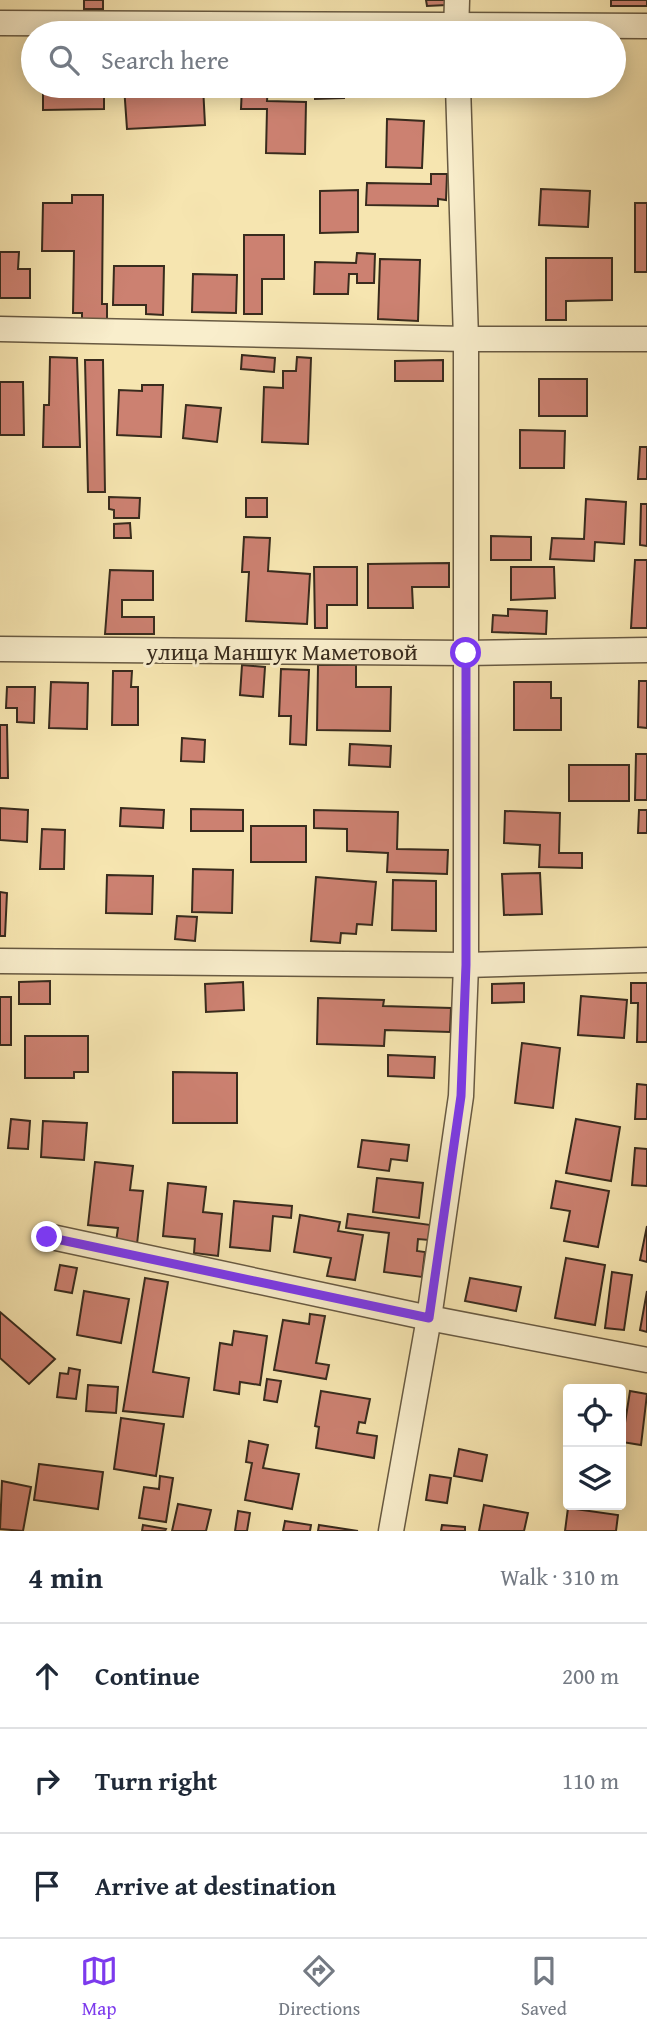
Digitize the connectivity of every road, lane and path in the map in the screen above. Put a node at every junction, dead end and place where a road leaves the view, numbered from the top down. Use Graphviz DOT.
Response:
graph roads {
  1 [pos="457,0"];
  2 [pos="456,21"];
  3 [pos="0,23"];
  4 [pos="21,23"];
  5 [pos="626,26"];
  6 [pos="647,26"];
  7 [pos="458,98"];
  8 [pos="0,329"];
  9 [pos="647,339"];
  10 [pos="466,340"];
  11 [pos="0,649"];
  12 [pos="647,650"];
  13 [pos="466,653"];
  14 [pos="647,960"];
  15 [pos="0,961"];
  16 [pos="466,965"];
  17 [pos="47,1237"];
  18 [pos="429,1318"];
  19 [pos="647,1360"];
  20 [pos="391,1531"];
  1 -- 2 [label="street"];
  3 -- 4 [label="street"];
  5 -- 6 [label="street"];
  7 -- 10 [label="street"];
  8 -- 10 [label="street"];
  9 -- 10 [label="street"];
  10 -- 13 [label="street"];
  11 -- 13 [label="street, улица Маншук Маметовой"];
  12 -- 13 [label="street, улица Маншук Маметовой"];
  13 -- 16 [label="street"];
  14 -- 16 [label="street"];
  15 -- 16 [label="street"];
  16 -- 18 [label="street"];
  17 -- 18 [label="street"];
  18 -- 19 [label="street"];
  18 -- 20 [label="street"];
}
